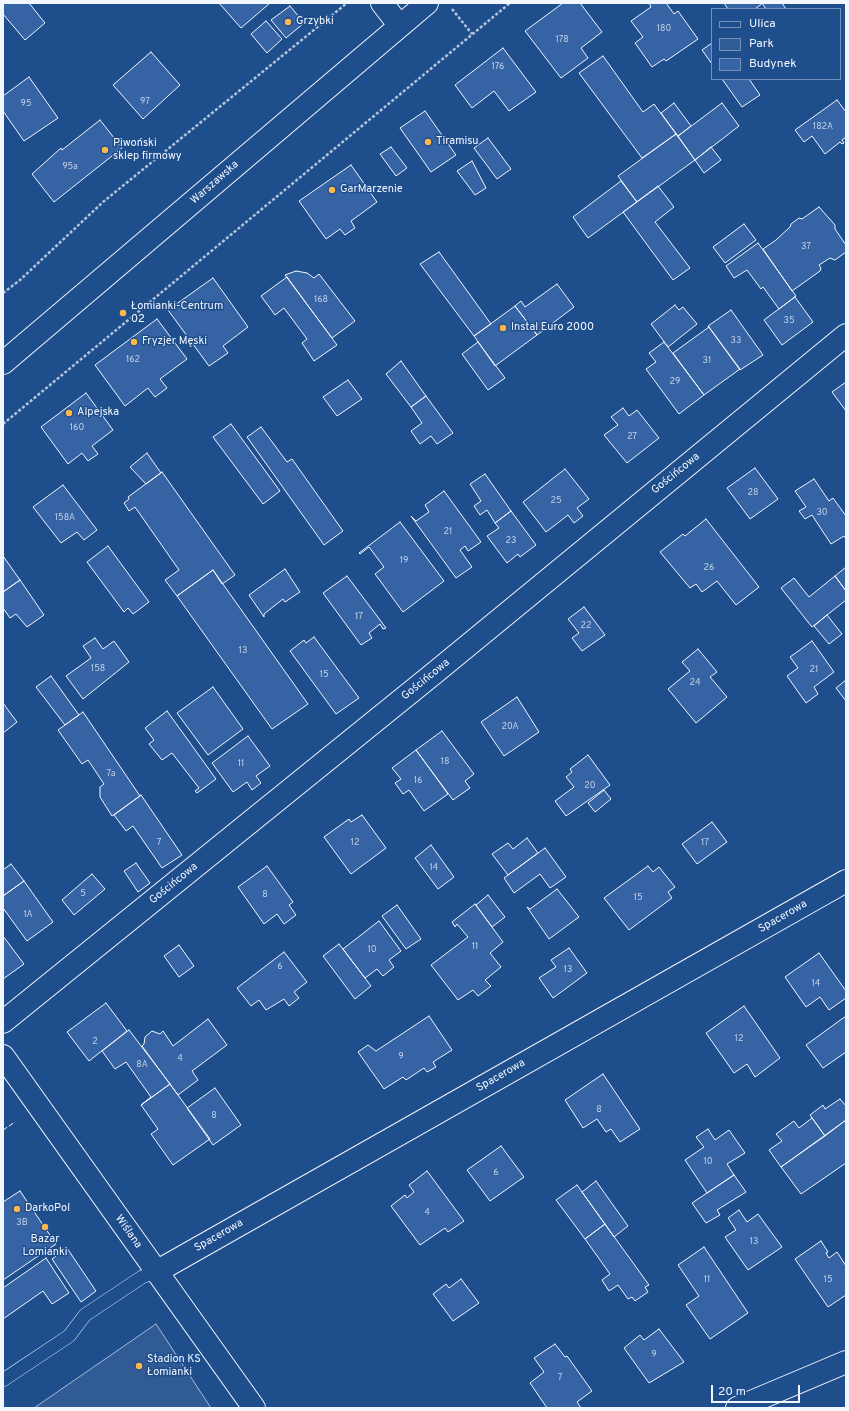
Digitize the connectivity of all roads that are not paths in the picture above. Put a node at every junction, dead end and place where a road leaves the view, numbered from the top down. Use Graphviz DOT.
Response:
graph roads {
  1 [pos="382,3"];
  2 [pos="427,3"];
  3 [pos="400,25"];
  4 [pos="846,335"];
  5 [pos="4,359"];
  6 [pos="846,881"];
  7 [pos="3,1022"];
  8 [pos="3,1056"];
  9 [pos="156,1272"];
  10 [pos="846,1362"];
  11 [pos="3,1380"];
  12 [pos="254,1408"];
  13 [pos="737,1408"];
  1 -- 3 [label="street"];
  2 -- 3 [label="street, Warszawska"];
  3 -- 5 [label="street, Warszawska"];
  4 -- 7 [label="street, Gościńcowa"];
  6 -- 9 [label="street, Spacerowa"];
  8 -- 9 [label="street, Wiślana"];
  9 -- 11 [label="lane"];
  9 -- 12 [label="street, Wiślana"];
  10 -- 13 [label="street"];
}
